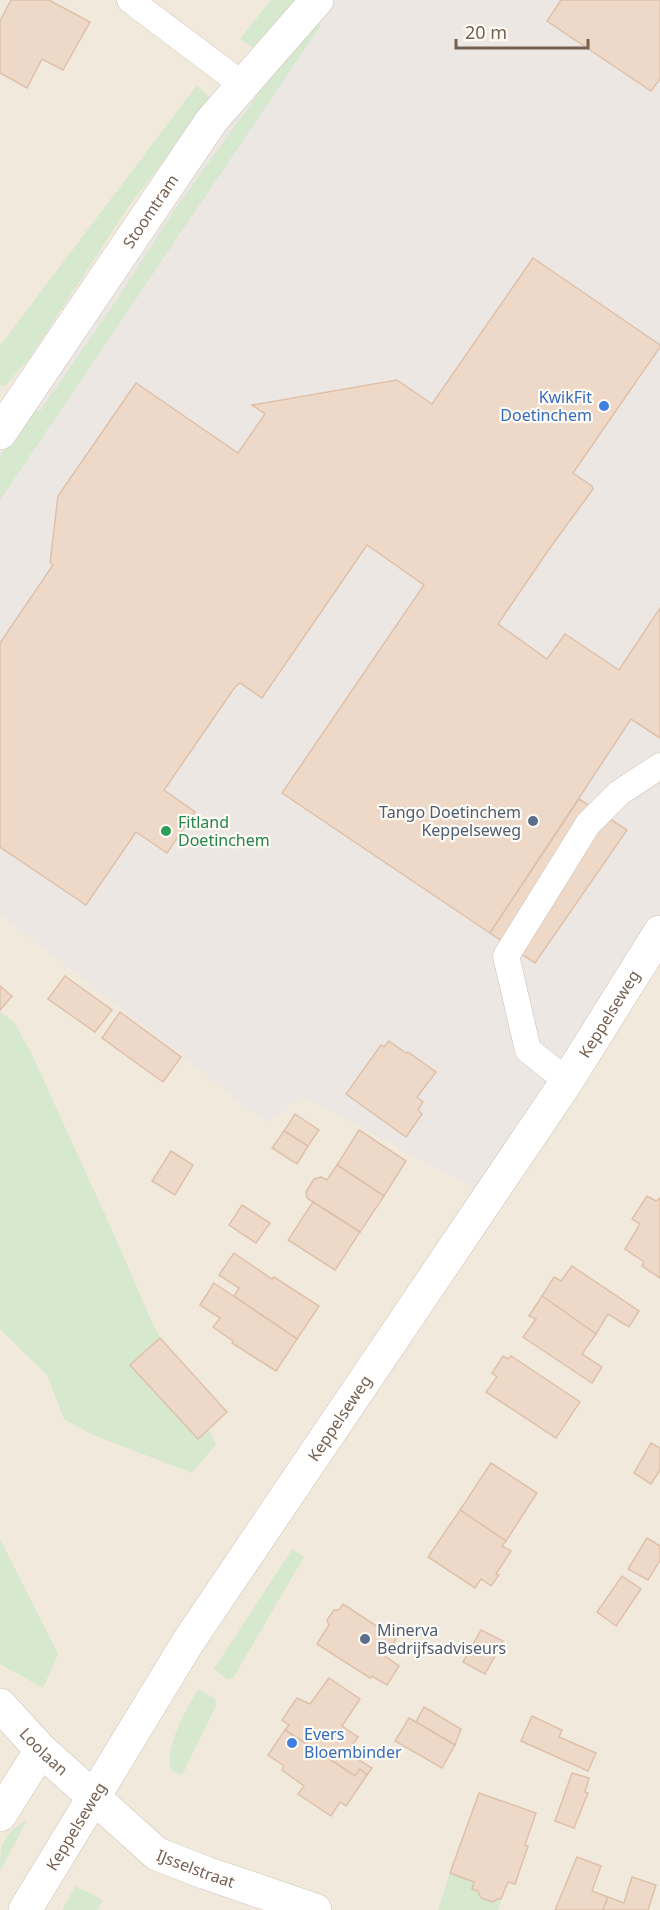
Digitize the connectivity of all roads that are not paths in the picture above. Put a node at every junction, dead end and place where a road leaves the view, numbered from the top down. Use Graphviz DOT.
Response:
graph roads {
  1 [pos="130,0"];
  2 [pos="317,0"];
  3 [pos="243,85"];
  4 [pos="2,426"];
  5 [pos="660,766"];
  6 [pos="660,932"];
  7 [pos="567,1081"];
  8 [pos="0,1705"];
  9 [pos="41,1750"];
  10 [pos="92,1797"];
  11 [pos="0,1815"];
  12 [pos="25,1910"];
  13 [pos="315,1910"];
  1 -- 3 [label="lane"];
  2 -- 3 [label="main road, Stoomtram"];
  3 -- 4 [label="main road, Stoomtram"];
  5 -- 7 [label="lane"];
  6 -- 7 [label="main road, Keppelseweg"];
  7 -- 10 [label="main road, Keppelseweg"];
  8 -- 9 [label="main road, Loolaan"];
  9 -- 10 [label="main road, Loolaan"];
  9 -- 11 [label="main road"];
  10 -- 12 [label="main road, Keppelseweg"];
  10 -- 13 [label="main road, IJsselstraat"];
}
